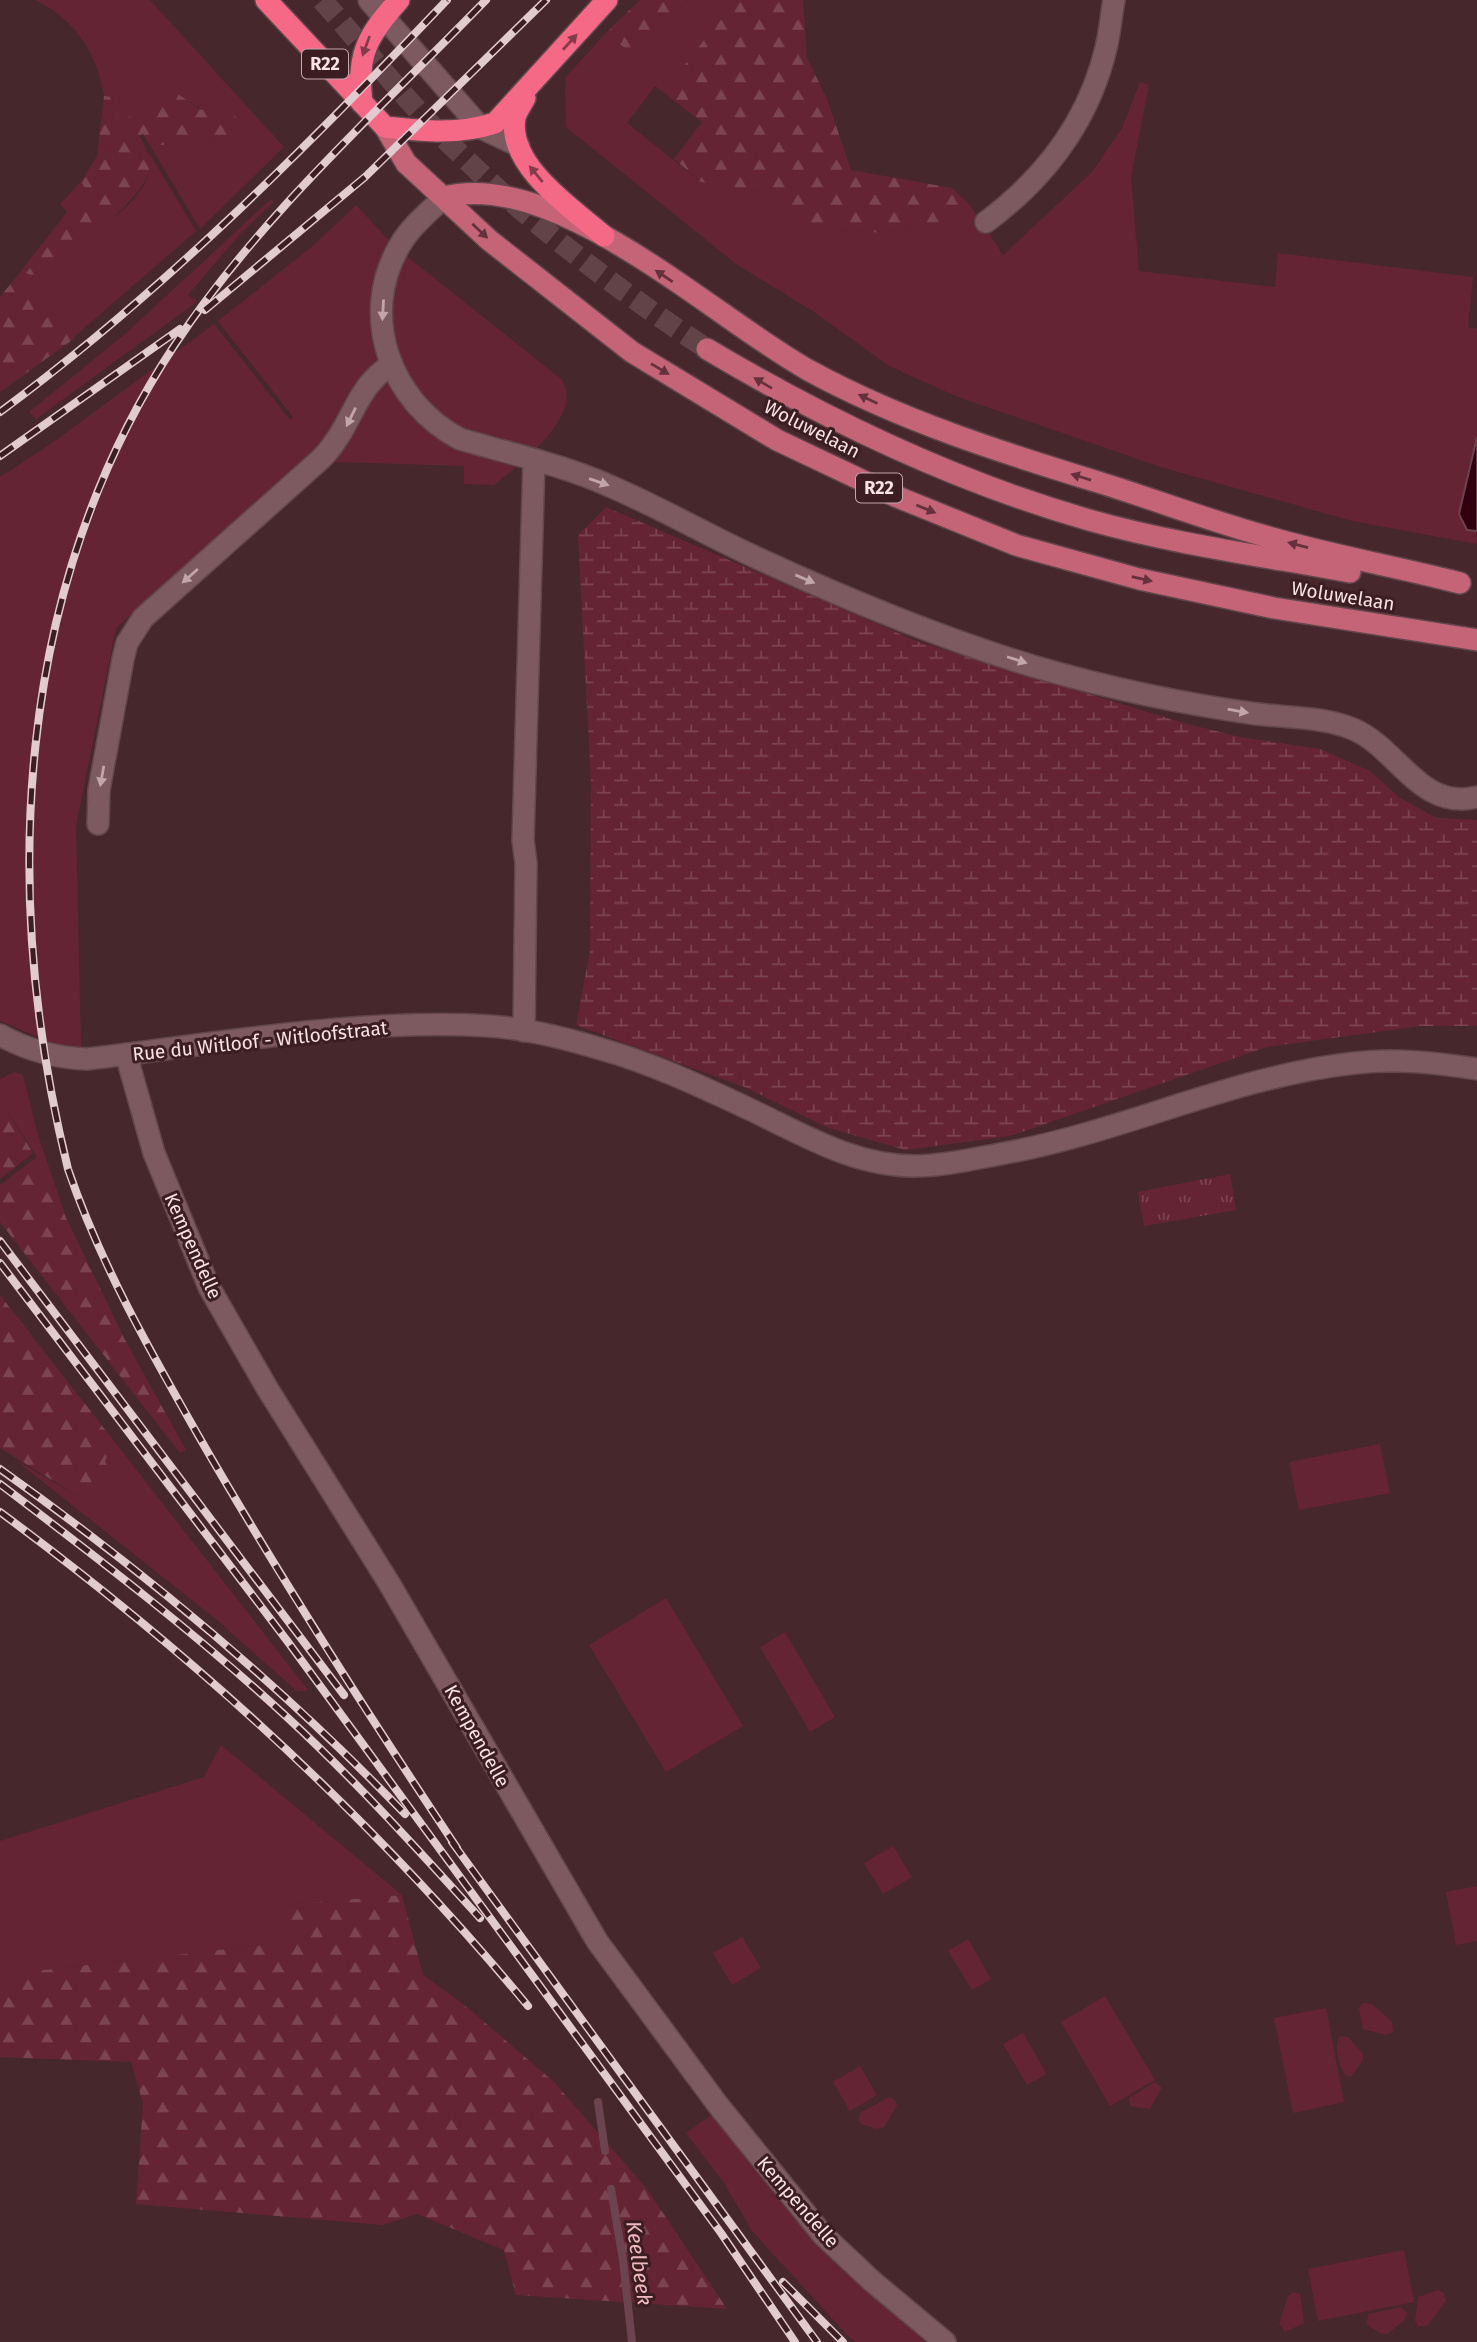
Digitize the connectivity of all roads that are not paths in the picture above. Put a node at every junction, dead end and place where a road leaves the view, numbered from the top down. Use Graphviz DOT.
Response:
graph roads {
  1 [pos="266,0"];
  2 [pos="369,0"];
  3 [pos="399,0"];
  4 [pos="607,0"];
  5 [pos="1114,0"];
  6 [pos="383,18"];
  7 [pos="533,84"];
  8 [pos="362,103"];
  9 [pos="385,127"];
  10 [pos="481,128"];
  11 [pos="519,146"];
  12 [pos="444,197"];
  13 [pos="986,222"];
  14 [pos="604,236"];
  15 [pos="707,349"];
  16 [pos="391,365"];
  17 [pos="534,460"];
  18 [pos="1469,584"];
  19 [pos="1477,640"];
  20 [pos="1477,796"];
  21 [pos="98,824"];
  22 [pos="524,1031"];
  23 [pos="0,1035"];
  24 [pos="127,1054"];
  25 [pos="1477,1069"];
  26 [pos="945,2342"];
  1 -- 8 [label="highway, Woluwelaan / R22"];
  2 -- 6 [label="street"];
  3 -- 6 [label="highway"];
  7 -- 4 [label="highway, one-way"];
  5 -- 13 [label="street"];
  6 -- 8 [label="highway, one-way"];
  6 -- 10 [label="street"];
  7 -- 10 [label="highway"];
  7 -- 11 [label="highway, R22"];
  8 -- 9 [label="highway, Woluwelaan / R22"];
  9 -- 10 [label="highway"];
  9 -- 12 [label="main road, Woluwelaan / R22"];
  10 -- 11 [label="street"];
  14 -- 11 [label="highway, R22, one-way"];
  12 -- 14 [label="main road, R22"];
  12 -- 16 [label="street, one-way"];
  12 -- 19 [label="main road, Woluwelaan / R22, one-way"];
  18 -- 14 [label="main road, Woluwelaan / R22, one-way"];
  18 -- 15 [label="main road, Woluwelaan / R22, one-way"];
  16 -- 17 [label="street"];
  16 -- 21 [label="street, one-way"];
  17 -- 20 [label="street, one-way"];
  17 -- 22 [label="street"];
  22 -- 24 [label="street, Rue du Witloof - Witloofstraat"];
  22 -- 25 [label="street, Rue du Witloof - Witloofstraat"];
  23 -- 24 [label="street, Rue du Witloof - Witloofstraat"];
  24 -- 26 [label="street, Kempendelle"];
}
